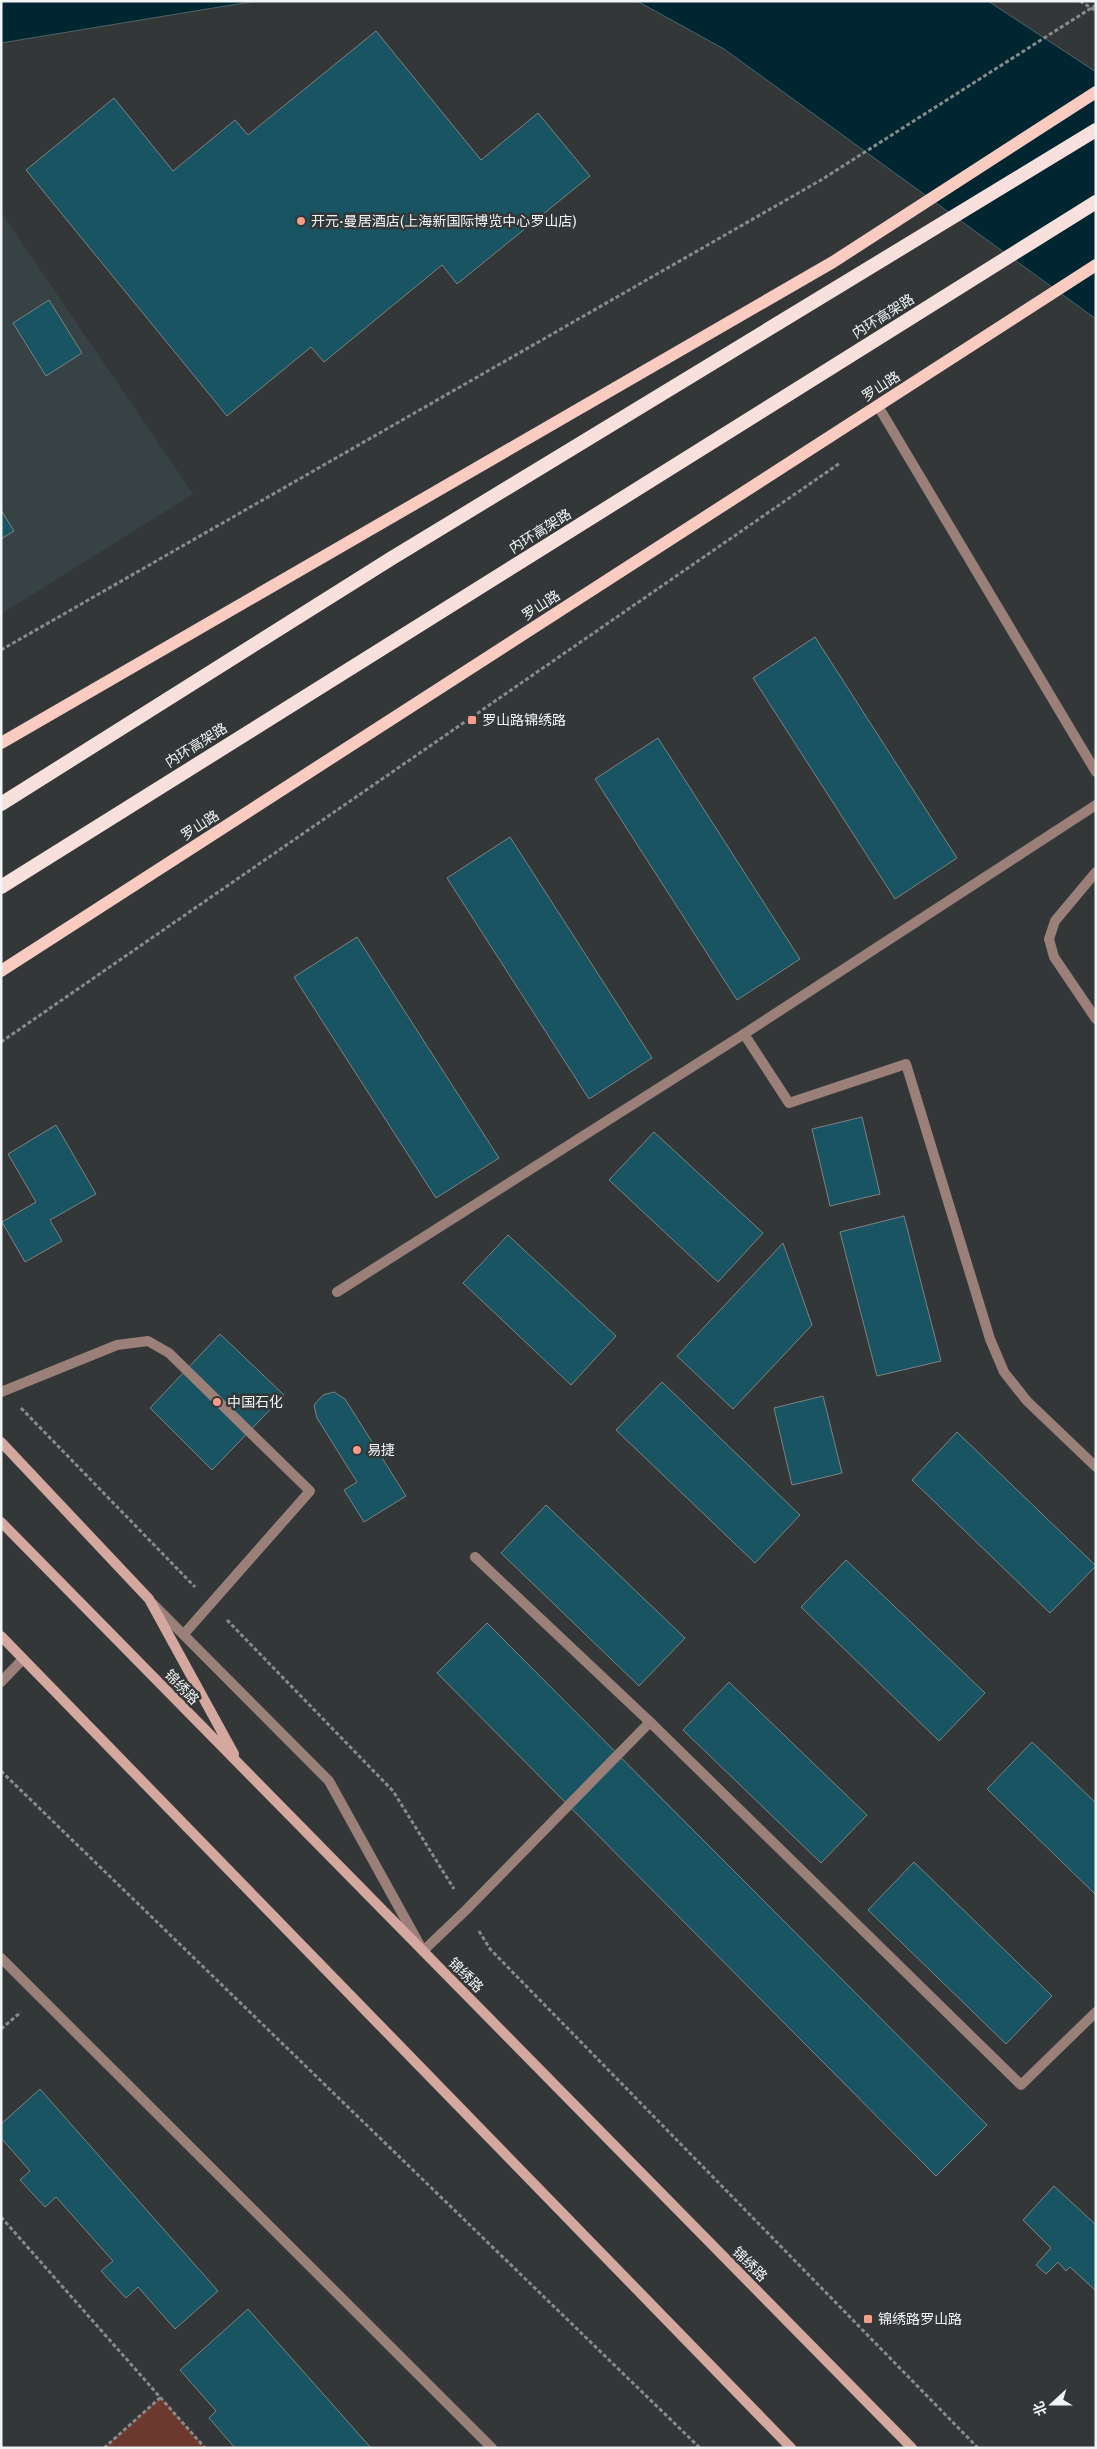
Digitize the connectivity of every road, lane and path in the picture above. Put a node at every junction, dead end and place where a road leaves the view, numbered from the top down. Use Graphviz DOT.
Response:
graph roads {
  1 [pos="1080,1"];
  2 [pos="1096,4"];
  3 [pos="1096,11"];
  4 [pos="1096,92"];
  5 [pos="1096,130"];
  6 [pos="1096,202"];
  7 [pos="1096,265"];
  8 [pos="878,406"];
  9 [pos="842,462"];
  10 [pos="1,650"];
  11 [pos="1,743"];
  12 [pos="1096,772"];
  13 [pos="1,804"];
  14 [pos="1096,805"];
  15 [pos="1096,872"];
  16 [pos="1,887"];
  17 [pos="1,970"];
  18 [pos="1096,1018"];
  19 [pos="744,1034"];
  20 [pos="1,1042"];
  21 [pos="337,1292"];
  22 [pos="1,1392"];
  23 [pos="1,1442"];
  24 [pos="1096,1467"];
  25 [pos="1,1522"];
  26 [pos="475,1557"];
  27 [pos="149,1599"];
  28 [pos="184,1634"];
  29 [pos="1,1636"];
  30 [pos="23,1659"];
  31 [pos="1,1682"];
  32 [pos="650,1722"];
  33 [pos="241,1766"];
  34 [pos="1,1772"];
  35 [pos="423,1951"];
  36 [pos="1,1958"];
  37 [pos="1096,2012"];
  38 [pos="1,2217"];
  39 [pos="160,2398"];
  40 [pos="104,2448"];
  41 [pos="205,2448"];
  42 [pos="492,2448"];
  43 [pos="700,2448"];
  44 [pos="791,2448"];
  45 [pos="912,2448"];
  1 -- 3 [label="path"];
  2 -- 10 [label="path"];
  4 -- 11 [label="main road"];
  5 -- 13 [label="highway"];
  6 -- 16 [label="highway, 内环高架路"];
  7 -- 8 [label="main road, 罗山路"];
  8 -- 12 [label="lane"];
  8 -- 17 [label="main road, 罗山路"];
  9 -- 20 [label="path"];
  14 -- 19 [label="lane"];
  15 -- 18 [label="lane"];
  19 -- 21 [label="lane"];
  19 -- 24 [label="lane"];
  22 -- 28 [label="lane"];
  23 -- 27 [label="main road"];
  25 -- 33 [label="main road, 锦绣路"];
  26 -- 32 [label="lane"];
  27 -- 28 [label="lane"];
  27 -- 33 [label="main road"];
  28 -- 35 [label="lane"];
  29 -- 30 [label="main road"];
  30 -- 31 [label="lane"];
  30 -- 44 [label="main road"];
  32 -- 35 [label="lane"];
  32 -- 37 [label="lane"];
  33 -- 35 [label="main road, 锦绣路"];
  34 -- 43 [label="path"];
  35 -- 45 [label="main road, 锦绣路"];
  36 -- 42 [label="lane"];
  38 -- 39 [label="path"];
  39 -- 40 [label="path"];
  39 -- 41 [label="path"];
}
